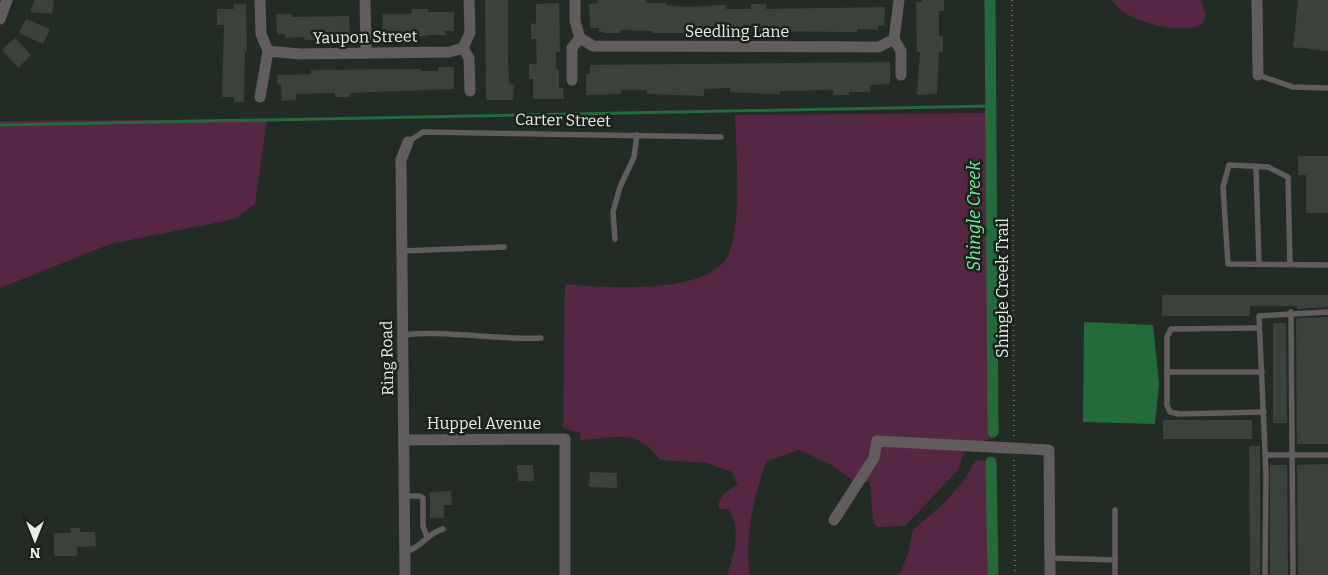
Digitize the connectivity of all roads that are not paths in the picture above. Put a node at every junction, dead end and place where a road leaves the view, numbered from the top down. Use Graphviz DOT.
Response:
graph roads {
  1 [pos="7,0"];
  2 [pos="260,0"];
  3 [pos="365,0"];
  4 [pos="469,0"];
  5 [pos="575,0"];
  6 [pos="899,0"];
  7 [pos="1258,0"];
  8 [pos="0,19"];
  9 [pos="580,38"];
  10 [pos="894,39"];
  11 [pos="462,48"];
  12 [pos="268,50"];
  13 [pos="366,53"];
  14 [pos="901,75"];
  15 [pos="1258,75"];
  16 [pos="572,80"];
  17 [pos="1328,88"];
  18 [pos="470,91"];
  19 [pos="260,98"];
  20 [pos="637,135"];
  21 [pos="721,137"];
  22 [pos="408,142"];
  23 [pos="1256,166"];
  24 [pos="615,239"];
  25 [pos="504,247"];
  26 [pos="402,251"];
  27 [pos="1259,264"];
  28 [pos="1290,264"];
  29 [pos="1328,265"];
  30 [pos="1291,312"];
  31 [pos="1328,312"];
  32 [pos="1259,328"];
  33 [pos="403,335"];
  34 [pos="541,338"];
  35 [pos="1167,372"];
  36 [pos="1262,372"];
  37 [pos="1264,412"];
  38 [pos="404,440"];
  39 [pos="1266,455"];
  40 [pos="1291,455"];
  41 [pos="1328,455"];
  42 [pos="404,496"];
  43 [pos="1115,510"];
  44 [pos="834,520"];
  45 [pos="442,529"];
  46 [pos="427,537"];
  47 [pos="404,552"];
  48 [pos="1050,558"];
  49 [pos="1115,560"];
  50 [pos="405,575"];
  51 [pos="565,575"];
  52 [pos="1050,575"];
  53 [pos="1115,575"];
  54 [pos="1266,575"];
  55 [pos="1292,575"];
  1 -- 8 [label="street"];
  2 -- 12 [label="street"];
  3 -- 13 [label="street"];
  4 -- 11 [label="street"];
  5 -- 9 [label="street"];
  6 -- 10 [label="street"];
  7 -- 15 [label="street"];
  9 -- 10 [label="street, Seedling Lane"];
  9 -- 16 [label="street"];
  10 -- 14 [label="street"];
  11 -- 13 [label="street, Yaupon Street"];
  11 -- 18 [label="street"];
  12 -- 13 [label="street, Yaupon Street"];
  12 -- 19 [label="street"];
  15 -- 17 [label="lane"];
  20 -- 21 [label="lane, Carter Street"];
  20 -- 22 [label="lane, Carter Street"];
  20 -- 24 [label="lane"];
  22 -- 26 [label="street, Ring Road"];
  23 -- 27 [label="lane"];
  23 -- 27 [label="lane"];
  23 -- 28 [label="lane"];
  25 -- 26 [label="lane"];
  26 -- 33 [label="street, Ring Road"];
  27 -- 28 [label="lane"];
  28 -- 29 [label="lane"];
  30 -- 31 [label="lane"];
  30 -- 32 [label="lane"];
  30 -- 40 [label="lane"];
  32 -- 35 [label="lane"];
  32 -- 36 [label="lane"];
  33 -- 34 [label="lane"];
  33 -- 38 [label="street, Ring Road"];
  35 -- 36 [label="lane"];
  35 -- 37 [label="lane"];
  36 -- 37 [label="lane"];
  37 -- 39 [label="lane"];
  38 -- 42 [label="street, Ring Road"];
  38 -- 51 [label="street, Huppel Avenue"];
  39 -- 40 [label="lane"];
  39 -- 54 [label="lane"];
  40 -- 41 [label="lane"];
  40 -- 55 [label="lane"];
  42 -- 46 [label="lane"];
  42 -- 47 [label="street, Ring Road"];
  43 -- 49 [label="lane"];
  44 -- 48 [label="street"];
  45 -- 46 [label="lane"];
  46 -- 47 [label="lane"];
  47 -- 50 [label="street, Ring Road"];
  48 -- 49 [label="lane"];
  48 -- 52 [label="street"];
  49 -- 53 [label="lane"];
}
